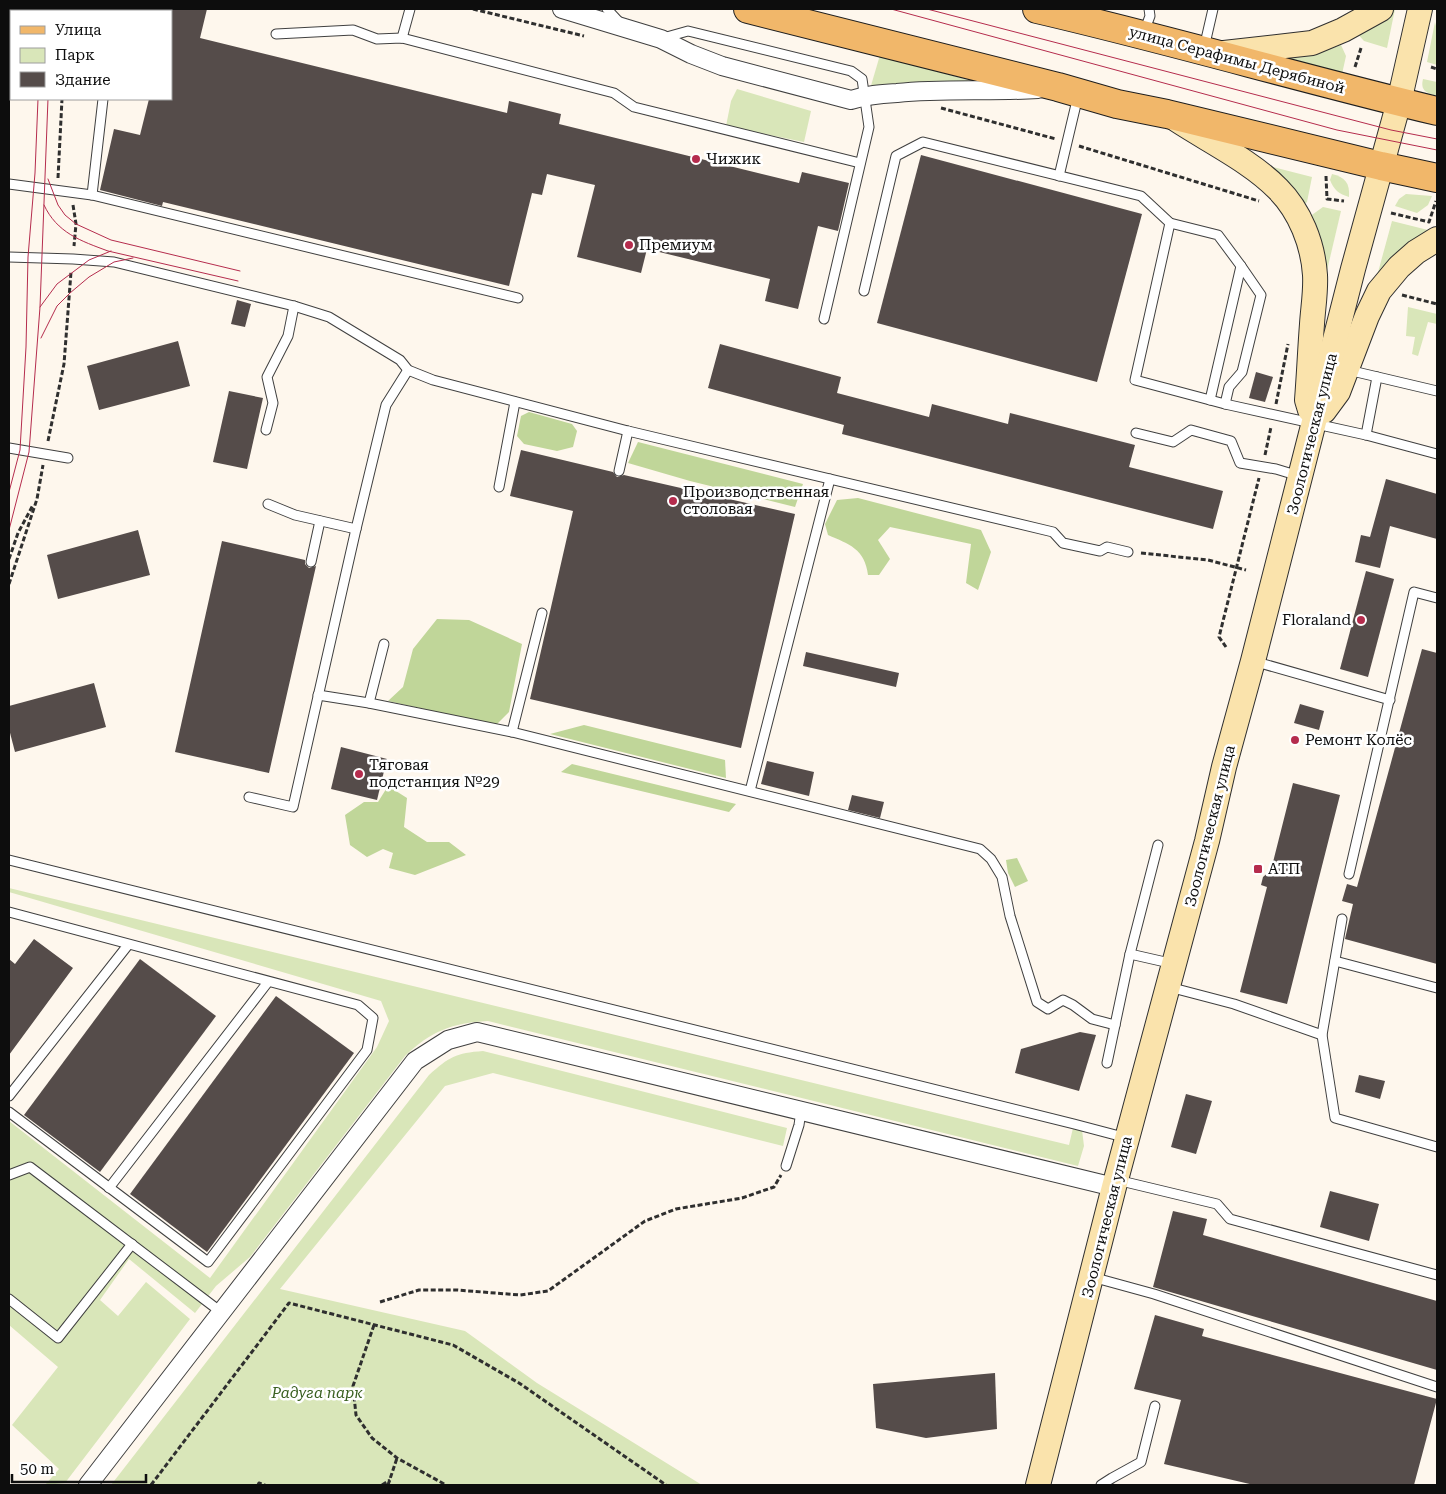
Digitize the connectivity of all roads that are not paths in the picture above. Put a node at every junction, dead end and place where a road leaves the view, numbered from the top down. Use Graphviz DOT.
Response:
graph roads {
  1 [pos="10,9"];
  2 [pos="410,9"];
  3 [pos="562,9"];
  4 [pos="607,9"];
  5 [pos="748,9"];
  6 [pos="1037,9"];
  7 [pos="1149,9"];
  8 [pos="1213,9"];
  9 [pos="1380,9"];
  10 [pos="1420,9"];
  11 [pos="624,27"];
  12 [pos="9,29"];
  13 [pos="276,34"];
  14 [pos="1143,35"];
  15 [pos="402,38"];
  16 [pos="661,39"];
  17 [pos="1209,52"];
  18 [pos="1068,90"];
  19 [pos="865,96"];
  20 [pos="103,100"];
  21 [pos="1399,102"];
  22 [pos="1437,111"];
  23 [pos="1167,114"];
  24 [pos="860,163"];
  25 [pos="1381,166"];
  26 [pos="1059,176"];
  27 [pos="9,184"];
  28 [pos="1437,190"];
  29 [pos="92,195"];
  30 [pos="1170,223"];
  31 [pos="1437,239"];
  32 [pos="9,257"];
  33 [pos="1241,266"];
  34 [pos="864,291"];
  35 [pos="518,298"];
  36 [pos="294,306"];
  37 [pos="824,319"];
  38 [pos="1338,367"];
  39 [pos="408,370"];
  40 [pos="1377,377"];
  41 [pos="1437,391"];
  42 [pos="1210,400"];
  43 [pos="515,402"];
  44 [pos="1225,404"];
  45 [pos="1314,424"];
  46 [pos="266,430"];
  47 [pos="628,431"];
  48 [pos="1136,434"];
  49 [pos="1366,435"];
  50 [pos="9,448"];
  51 [pos="1437,454"];
  52 [pos="68,458"];
  53 [pos="618,471"];
  54 [pos="1301,477"];
  55 [pos="830,479"];
  56 [pos="499,488"];
  57 [pos="268,504"];
  58 [pos="320,521"];
  59 [pos="356,528"];
  60 [pos="1128,552"];
  61 [pos="311,562"];
  62 [pos="1437,598"];
  63 [pos="542,614"];
  64 [pos="384,644"];
  65 [pos="1253,661"];
  66 [pos="318,695"];
  67 [pos="1390,700"];
  68 [pos="369,703"];
  69 [pos="512,732"];
  70 [pos="750,791"];
  71 [pos="249,797"];
  72 [pos="1158,846"];
  73 [pos="9,860"];
  74 [pos="1350,874"];
  75 [pos="9,912"];
  76 [pos="1342,919"];
  77 [pos="128,945"];
  78 [pos="1130,954"];
  79 [pos="1334,961"];
  80 [pos="1174,964"];
  81 [pos="268,982"];
  82 [pos="1168,987"];
  83 [pos="1437,988"];
  84 [pos="1115,1025"];
  85 [pos="1322,1035"];
  86 [pos="1107,1063"];
  87 [pos="9,1096"];
  88 [pos="801,1111"];
  89 [pos="9,1112"];
  90 [pos="1127,1138"];
  91 [pos="1437,1147"];
  92 [pos="786,1166"];
  93 [pos="9,1175"];
  94 [pos="1115,1183"];
  95 [pos="109,1188"];
  96 [pos="132,1244"];
  97 [pos="1437,1275"];
  98 [pos="1091,1277"];
  99 [pos="9,1299"];
  100 [pos="221,1312"];
  101 [pos="1437,1387"];
  102 [pos="1155,1406"];
  103 [pos="88,1485"];
  104 [pos="1040,1485"];
  105 [pos="1101,1485"];
  1 -- 12 [label="street"];
  2 -- 15 [label="lane"];
  3 -- 11 [label="street"];
  4 -- 11 [label="lane"];
  5 -- 18 [label="main road"];
  6 -- 14 [label="main road, улица Серафимы Дерябиной"];
  7 -- 14 [label="lane"];
  8 -- 17 [label="lane"];
  9 -- 17 [label="street"];
  10 -- 21 [label="street, Зоологическая улица"];
  11 -- 16 [label="street"];
  13 -- 15 [label="lane"];
  14 -- 17 [label="main road, улица Серафимы Дерябиной"];
  15 -- 24 [label="lane"];
  16 -- 19 [label="street"];
  16 -- 19 [label="lane"];
  17 -- 21 [label="main road, улица Серафимы Дерябиной"];
  18 -- 19 [label="street"];
  18 -- 23 [label="main road"];
  18 -- 26 [label="lane"];
  19 -- 24 [label="lane"];
  20 -- 29 [label="lane"];
  21 -- 22 [label="main road, улица Серафимы Дерябиной"];
  21 -- 25 [label="street, Зоологическая улица"];
  23 -- 25 [label="main road"];
  23 -- 45 [label="street"];
  24 -- 37 [label="lane"];
  25 -- 28 [label="main road"];
  25 -- 38 [label="street, Зоологическая улица"];
  26 -- 30 [label="lane"];
  26 -- 34 [label="lane"];
  27 -- 29 [label="lane"];
  29 -- 35 [label="lane"];
  30 -- 33 [label="lane"];
  30 -- 42 [label="lane"];
  31 -- 38 [label="street"];
  32 -- 36 [label="lane"];
  33 -- 42 [label="lane"];
  33 -- 44 [label="lane"];
  36 -- 39 [label="lane"];
  36 -- 46 [label="lane"];
  38 -- 40 [label="lane"];
  38 -- 45 [label="street"];
  39 -- 43 [label="lane"];
  39 -- 59 [label="lane"];
  40 -- 41 [label="lane"];
  40 -- 49 [label="lane"];
  42 -- 44 [label="lane"];
  43 -- 47 [label="lane"];
  43 -- 56 [label="lane"];
  44 -- 45 [label="lane"];
  45 -- 49 [label="lane"];
  45 -- 54 [label="street, Зоологическая улица"];
  47 -- 53 [label="lane"];
  47 -- 55 [label="lane"];
  48 -- 54 [label="lane"];
  49 -- 51 [label="lane"];
  50 -- 52 [label="lane"];
  54 -- 65 [label="street, Зоологическая улица"];
  55 -- 60 [label="lane"];
  55 -- 70 [label="lane"];
  57 -- 58 [label="lane"];
  58 -- 59 [label="lane"];
  58 -- 61 [label="lane"];
  59 -- 66 [label="lane"];
  62 -- 67 [label="lane"];
  63 -- 69 [label="lane"];
  64 -- 68 [label="lane"];
  65 -- 67 [label="lane"];
  65 -- 80 [label="street, Зоологическая улица"];
  66 -- 68 [label="lane"];
  66 -- 71 [label="lane"];
  67 -- 74 [label="lane"];
  68 -- 69 [label="lane"];
  69 -- 70 [label="lane"];
  70 -- 84 [label="lane"];
  72 -- 78 [label="lane"];
  73 -- 90 [label="lane"];
  75 -- 77 [label="lane"];
  76 -- 79 [label="lane"];
  77 -- 81 [label="lane"];
  77 -- 87 [label="lane"];
  78 -- 80 [label="lane"];
  78 -- 84 [label="lane"];
  79 -- 83 [label="lane"];
  79 -- 85 [label="lane"];
  80 -- 82 [label="street, Зоологическая улица"];
  81 -- 95 [label="lane"];
  81 -- 95 [label="lane"];
  82 -- 85 [label="lane"];
  82 -- 90 [label="street, Зоологическая улица"];
  84 -- 86 [label="lane"];
  85 -- 91 [label="lane"];
  88 -- 92 [label="lane"];
  88 -- 94 [label="street"];
  88 -- 100 [label="street"];
  89 -- 95 [label="lane"];
  90 -- 94 [label="street, Зоологическая улица"];
  93 -- 96 [label="lane"];
  94 -- 97 [label="lane"];
  94 -- 98 [label="street, Зоологическая улица"];
  96 -- 99 [label="lane"];
  96 -- 100 [label="lane"];
  98 -- 101 [label="lane"];
  98 -- 104 [label="street, Зоологическая улица"];
  100 -- 103 [label="street"];
  102 -- 105 [label="lane"];
}
